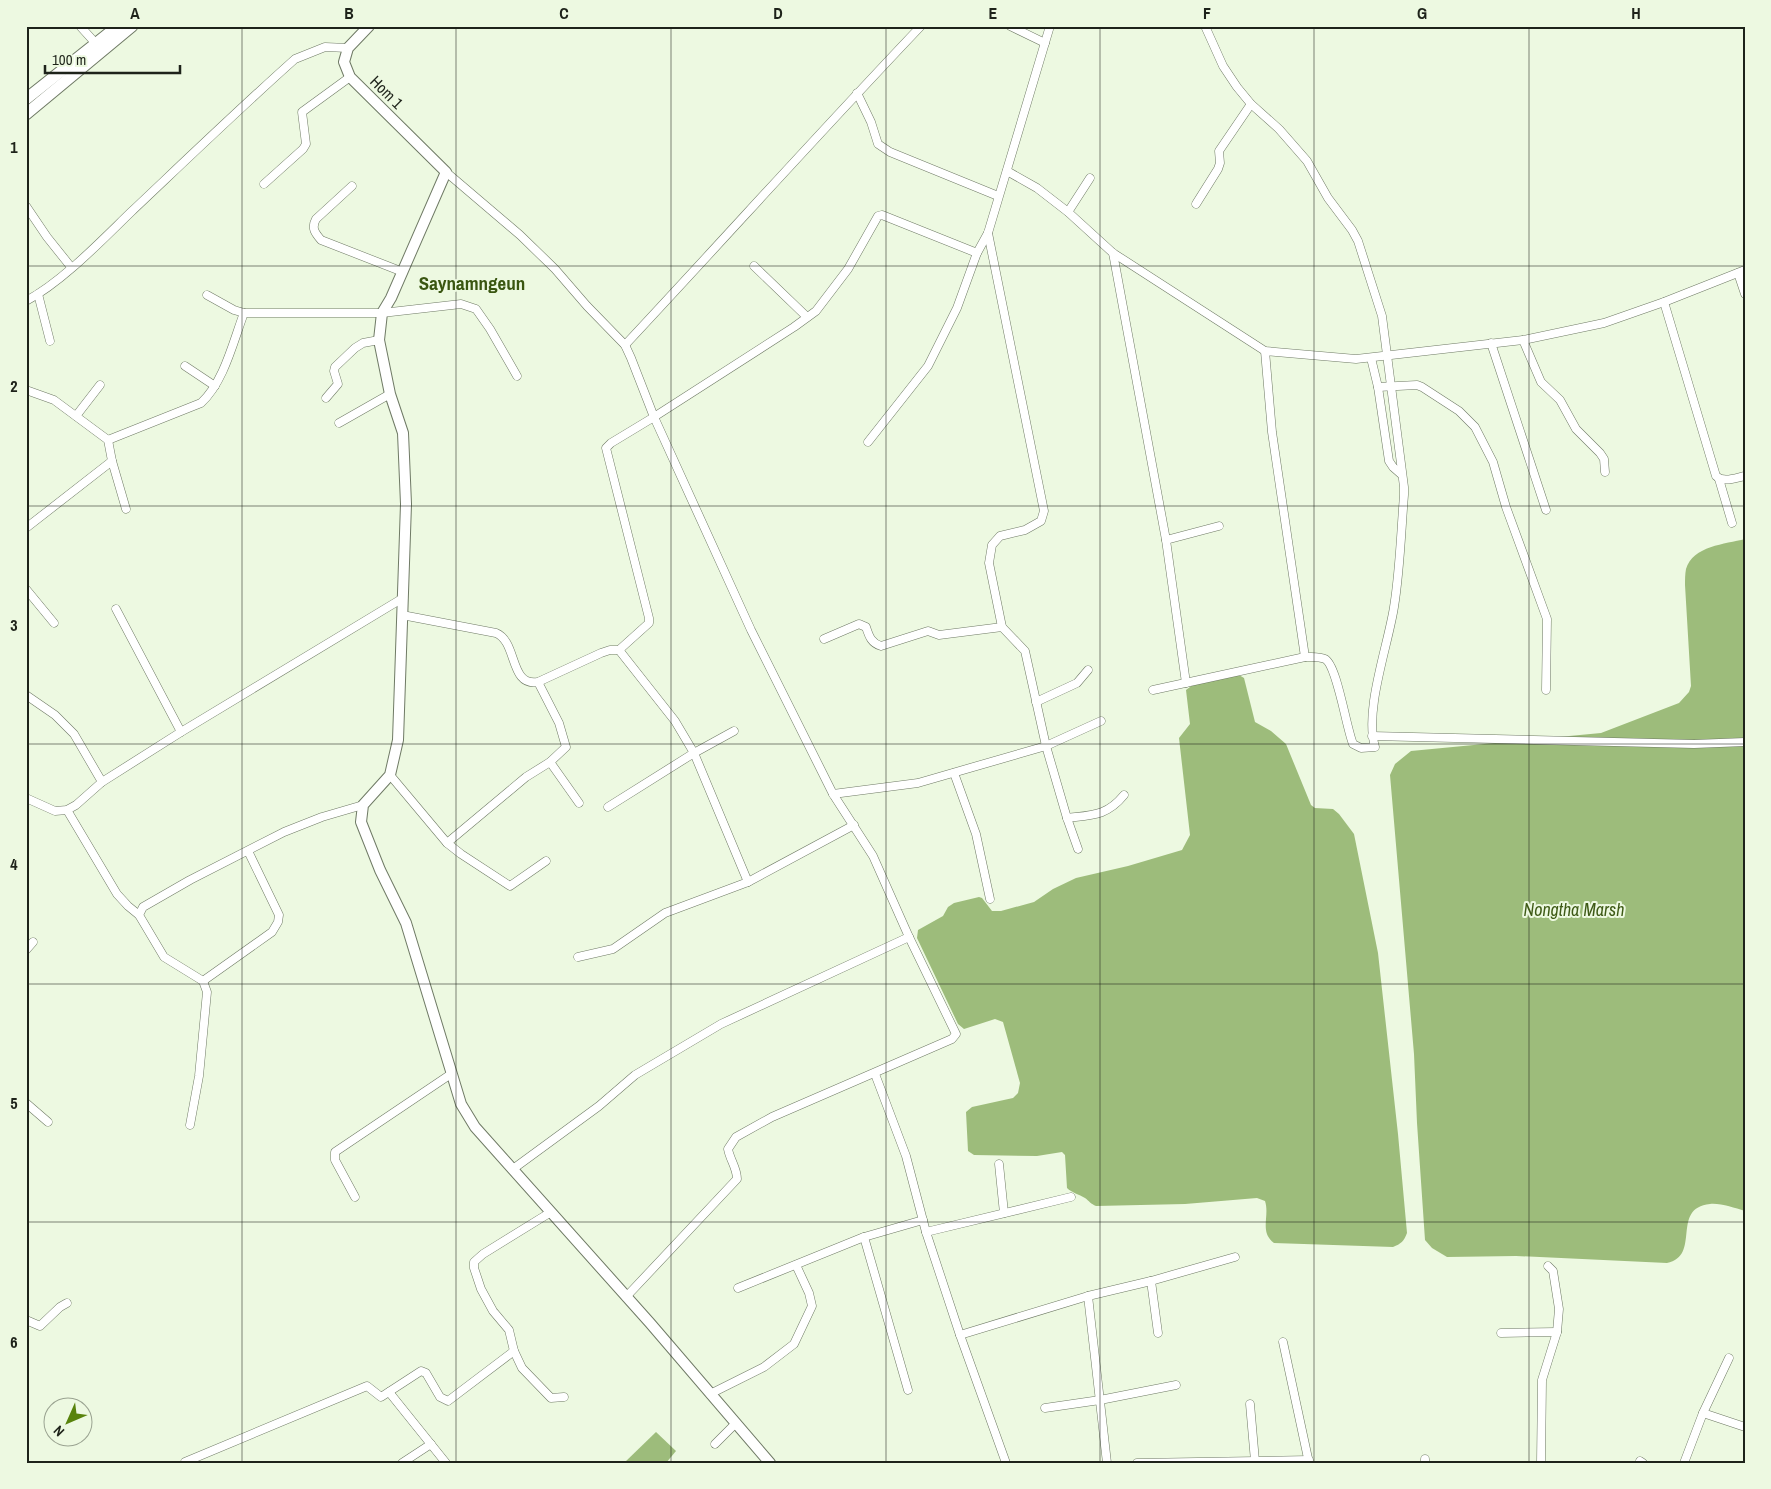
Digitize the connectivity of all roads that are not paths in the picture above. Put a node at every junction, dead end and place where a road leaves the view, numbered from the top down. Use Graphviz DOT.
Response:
graph roads {
  1 [pos="80,26"];
  2 [pos="118,26"];
  3 [pos="132,26"];
  4 [pos="369,26"];
  5 [pos="921,26"];
  6 [pos="1010,26"];
  7 [pos="1050,26"];
  8 [pos="1205,26"];
  9 [pos="1045,43"];
  10 [pos="99,46"];
  11 [pos="348,48"];
  12 [pos="350,77"];
  13 [pos="857,93"];
  14 [pos="26,99"];
  15 [pos="1251,104"];
  16 [pos="26,114"];
  17 [pos="1007,171"];
  18 [pos="446,172"];
  19 [pos="1090,178"];
  20 [pos="264,184"];
  21 [pos="352,186"];
  22 [pos="998,196"];
  23 [pos="1196,204"];
  24 [pos="26,206"];
  25 [pos="1068,212"];
  26 [pos="988,233"];
  27 [pos="977,252"];
  28 [pos="1112,253"];
  29 [pos="754,266"];
  30 [pos="71,267"];
  31 [pos="403,272"];
  32 [pos="1741,272"];
  33 [pos="38,294"];
  34 [pos="1745,294"];
  35 [pos="207,295"];
  36 [pos="26,301"];
  37 [pos="1664,302"];
  38 [pos="244,313"];
  39 [pos="382,313"];
  40 [pos="807,317"];
  41 [pos="379,340"];
  42 [pos="1522,340"];
  43 [pos="50,341"];
  44 [pos="1491,343"];
  45 [pos="625,345"];
  46 [pos="1265,351"];
  47 [pos="1387,357"];
  48 [pos="1371,358"];
  49 [pos="185,366"];
  50 [pos="517,376"];
  51 [pos="100,384"];
  52 [pos="1392,385"];
  53 [pos="215,386"];
  54 [pos="1378,387"];
  55 [pos="26,390"];
  56 [pos="390,394"];
  57 [pos="326,398"];
  58 [pos="76,416"];
  59 [pos="654,417"];
  60 [pos="339,423"];
  61 [pos="108,440"];
  62 [pos="868,442"];
  63 [pos="112,462"];
  64 [pos="1605,472"];
  65 [pos="1402,474"];
  66 [pos="1745,476"];
  67 [pos="1720,480"];
  68 [pos="126,509"];
  69 [pos="1546,510"];
  70 [pos="1732,523"];
  71 [pos="1219,526"];
  72 [pos="26,528"];
  73 [pos="1166,540"];
  74 [pos="26,589"];
  75 [pos="403,598"];
  76 [pos="116,609"];
  77 [pos="402,616"];
  78 [pos="54,623"];
  79 [pos="1002,627"];
  80 [pos="824,639"];
  81 [pos="619,650"];
  82 [pos="1305,657"];
  83 [pos="1088,670"];
  84 [pos="538,682"];
  85 [pos="1186,683"];
  86 [pos="1153,690"];
  87 [pos="1546,690"];
  88 [pos="26,695"];
  89 [pos="1036,702"];
  90 [pos="1101,721"];
  91 [pos="734,731"];
  92 [pos="181,732"];
  93 [pos="1372,736"];
  94 [pos="1745,742"];
  95 [pos="1046,746"];
  96 [pos="694,753"];
  97 [pos="550,762"];
  98 [pos="954,773"];
  99 [pos="390,775"];
  100 [pos="102,782"];
  101 [pos="833,794"];
  102 [pos="1124,795"];
  103 [pos="26,798"];
  104 [pos="579,803"];
  105 [pos="363,806"];
  106 [pos="608,807"];
  107 [pos="66,810"];
  108 [pos="1067,818"];
  109 [pos="854,825"];
  110 [pos="447,843"];
  111 [pos="1078,849"];
  112 [pos="248,851"];
  113 [pos="546,861"];
  114 [pos="748,882"];
  115 [pos="990,899"];
  116 [pos="139,915"];
  117 [pos="909,937"];
  118 [pos="33,942"];
  119 [pos="26,950"];
  120 [pos="578,956"];
  121 [pos="203,982"];
  122 [pos="451,1074"];
  123 [pos="875,1074"];
  124 [pos="26,1103"];
  125 [pos="48,1122"];
  126 [pos="190,1125"];
  127 [pos="999,1164"];
  128 [pos="513,1169"];
  129 [pos="355,1197"];
  130 [pos="1071,1197"];
  131 [pos="551,1212"];
  132 [pos="1004,1213"];
  133 [pos="922,1220"];
  134 [pos="926,1232"];
  135 [pos="864,1238"];
  136 [pos="1235,1257"];
  137 [pos="796,1265"];
  138 [pos="1548,1266"];
  139 [pos="1152,1281"];
  140 [pos="738,1288"];
  141 [pos="1088,1296"];
  142 [pos="626,1297"];
  143 [pos="67,1303"];
  144 [pos="26,1320"];
  145 [pos="1557,1332"];
  146 [pos="1158,1333"];
  147 [pos="1501,1333"];
  148 [pos="960,1335"];
  149 [pos="1283,1342"];
  150 [pos="514,1351"];
  151 [pos="1729,1358"];
  152 [pos="1176,1385"];
  153 [pos="908,1390"];
  154 [pos="389,1392"];
  155 [pos="710,1394"];
  156 [pos="564,1398"];
  157 [pos="1100,1400"];
  158 [pos="1250,1404"];
  159 [pos="1045,1408"];
  160 [pos="1703,1413"];
  161 [pos="736,1423"];
  162 [pos="1745,1427"];
  163 [pos="431,1444"];
  164 [pos="715,1444"];
  165 [pos="1255,1461"];
  166 [pos="1309,1461"];
  167 [pos="185,1462"];
  168 [pos="402,1463"];
  169 [pos="446,1463"];
  170 [pos="770,1463"];
  171 [pos="1006,1463"];
  172 [pos="1107,1463"];
  173 [pos="1136,1463"];
  174 [pos="1541,1463"];
  175 [pos="1684,1463"];
  1 -- 10 [label="street"];
  2 -- 10 [label="main road"];
  3 -- 10 [label="main road"];
  4 -- 11 [label="street"];
  5 -- 13 [label="street"];
  6 -- 9 [label="street"];
  7 -- 9 [label="street"];
  8 -- 15 [label="street"];
  9 -- 17 [label="street"];
  10 -- 14 [label="main road"];
  10 -- 16 [label="main road"];
  11 -- 12 [label="street, Hom 1"];
  11 -- 30 [label="street"];
  12 -- 18 [label="street, Hom 1"];
  12 -- 20 [label="street"];
  13 -- 22 [label="street"];
  13 -- 45 [label="street"];
  15 -- 23 [label="street"];
  15 -- 47 [label="street"];
  17 -- 22 [label="street"];
  17 -- 25 [label="street"];
  18 -- 31 [label="street"];
  18 -- 45 [label="street"];
  19 -- 25 [label="street"];
  21 -- 31 [label="street"];
  22 -- 26 [label="street"];
  24 -- 30 [label="street"];
  25 -- 28 [label="street"];
  26 -- 27 [label="street"];
  26 -- 79 [label="street"];
  27 -- 40 [label="street"];
  27 -- 62 [label="street"];
  28 -- 46 [label="street"];
  28 -- 73 [label="street"];
  29 -- 40 [label="street"];
  30 -- 33 [label="street"];
  31 -- 39 [label="street"];
  32 -- 34 [label="street"];
  32 -- 37 [label="street"];
  33 -- 36 [label="street"];
  33 -- 43 [label="street"];
  35 -- 38 [label="street"];
  37 -- 42 [label="street"];
  37 -- 67 [label="street"];
  38 -- 39 [label="street"];
  38 -- 53 [label="street"];
  39 -- 41 [label="street"];
  39 -- 50 [label="street"];
  40 -- 59 [label="street"];
  41 -- 56 [label="street"];
  41 -- 57 [label="street"];
  42 -- 44 [label="street"];
  42 -- 64 [label="street"];
  44 -- 47 [label="street"];
  44 -- 69 [label="street"];
  45 -- 59 [label="street"];
  46 -- 48 [label="street"];
  46 -- 82 [label="street"];
  47 -- 48 [label="street"];
  47 -- 52 [label="street"];
  48 -- 54 [label="street"];
  49 -- 53 [label="street"];
  51 -- 58 [label="street"];
  52 -- 54 [label="street"];
  52 -- 65 [label="street"];
  52 -- 87 [label="street"];
  53 -- 61 [label="street"];
  54 -- 65 [label="street"];
  55 -- 58 [label="street"];
  56 -- 60 [label="street"];
  56 -- 75 [label="street"];
  58 -- 61 [label="street"];
  59 -- 81 [label="street"];
  59 -- 101 [label="street"];
  61 -- 63 [label="street"];
  63 -- 68 [label="street"];
  63 -- 72 [label="street"];
  65 -- 93 [label="street"];
  66 -- 67 [label="street"];
  67 -- 70 [label="street"];
  71 -- 73 [label="street"];
  73 -- 85 [label="street"];
  74 -- 78 [label="street"];
  75 -- 77 [label="street"];
  75 -- 92 [label="street"];
  76 -- 92 [label="street"];
  77 -- 84 [label="street"];
  77 -- 99 [label="street"];
  79 -- 80 [label="street"];
  79 -- 89 [label="street"];
  81 -- 84 [label="street"];
  81 -- 96 [label="street"];
  82 -- 85 [label="street"];
  82 -- 93 [label="street"];
  83 -- 89 [label="street"];
  84 -- 97 [label="street"];
  85 -- 86 [label="street"];
  88 -- 100 [label="street"];
  89 -- 95 [label="street"];
  90 -- 95 [label="street"];
  91 -- 96 [label="street"];
  92 -- 100 [label="street"];
  93 -- 94 [label="street"];
  95 -- 98 [label="street"];
  95 -- 108 [label="street"];
  96 -- 106 [label="street"];
  96 -- 114 [label="street"];
  97 -- 104 [label="street"];
  97 -- 110 [label="street"];
  98 -- 101 [label="street"];
  98 -- 115 [label="street"];
  99 -- 105 [label="street"];
  99 -- 110 [label="street"];
  100 -- 107 [label="street"];
  101 -- 109 [label="street"];
  102 -- 108 [label="street"];
  103 -- 107 [label="street"];
  105 -- 112 [label="street"];
  105 -- 122 [label="street"];
  107 -- 116 [label="street"];
  108 -- 111 [label="street"];
  109 -- 114 [label="street"];
  109 -- 117 [label="street"];
  110 -- 113 [label="street"];
  112 -- 116 [label="street"];
  112 -- 121 [label="street"];
  114 -- 120 [label="street"];
  116 -- 121 [label="street"];
  117 -- 123 [label="street"];
  117 -- 128 [label="street"];
  118 -- 119 [label="street"];
  121 -- 126 [label="street"];
  122 -- 128 [label="street"];
  122 -- 129 [label="street"];
  123 -- 133 [label="street"];
  123 -- 142 [label="street"];
  124 -- 125 [label="street"];
  127 -- 132 [label="street"];
  128 -- 131 [label="street"];
  130 -- 132 [label="street"];
  131 -- 142 [label="street"];
  131 -- 150 [label="street"];
  132 -- 134 [label="street"];
  133 -- 134 [label="street"];
  133 -- 135 [label="street"];
  134 -- 148 [label="street"];
  135 -- 137 [label="street"];
  135 -- 153 [label="street"];
  136 -- 139 [label="street"];
  137 -- 140 [label="street"];
  137 -- 155 [label="street"];
  138 -- 145 [label="street"];
  139 -- 141 [label="street"];
  139 -- 146 [label="street"];
  141 -- 148 [label="street"];
  141 -- 157 [label="street"];
  142 -- 155 [label="street"];
  143 -- 144 [label="street"];
  145 -- 147 [label="street"];
  145 -- 174 [label="street"];
  148 -- 171 [label="street"];
  149 -- 166 [label="street"];
  150 -- 154 [label="street"];
  150 -- 156 [label="street"];
  151 -- 160 [label="street"];
  152 -- 157 [label="street"];
  154 -- 163 [label="street"];
  154 -- 167 [label="street"];
  155 -- 161 [label="street"];
  157 -- 159 [label="street"];
  157 -- 172 [label="street"];
  158 -- 165 [label="street"];
  160 -- 162 [label="street"];
  160 -- 175 [label="street"];
  161 -- 164 [label="street"];
  161 -- 170 [label="street"];
  163 -- 168 [label="street"];
  163 -- 169 [label="street"];
  165 -- 166 [label="street"];
  165 -- 173 [label="street"];
}
